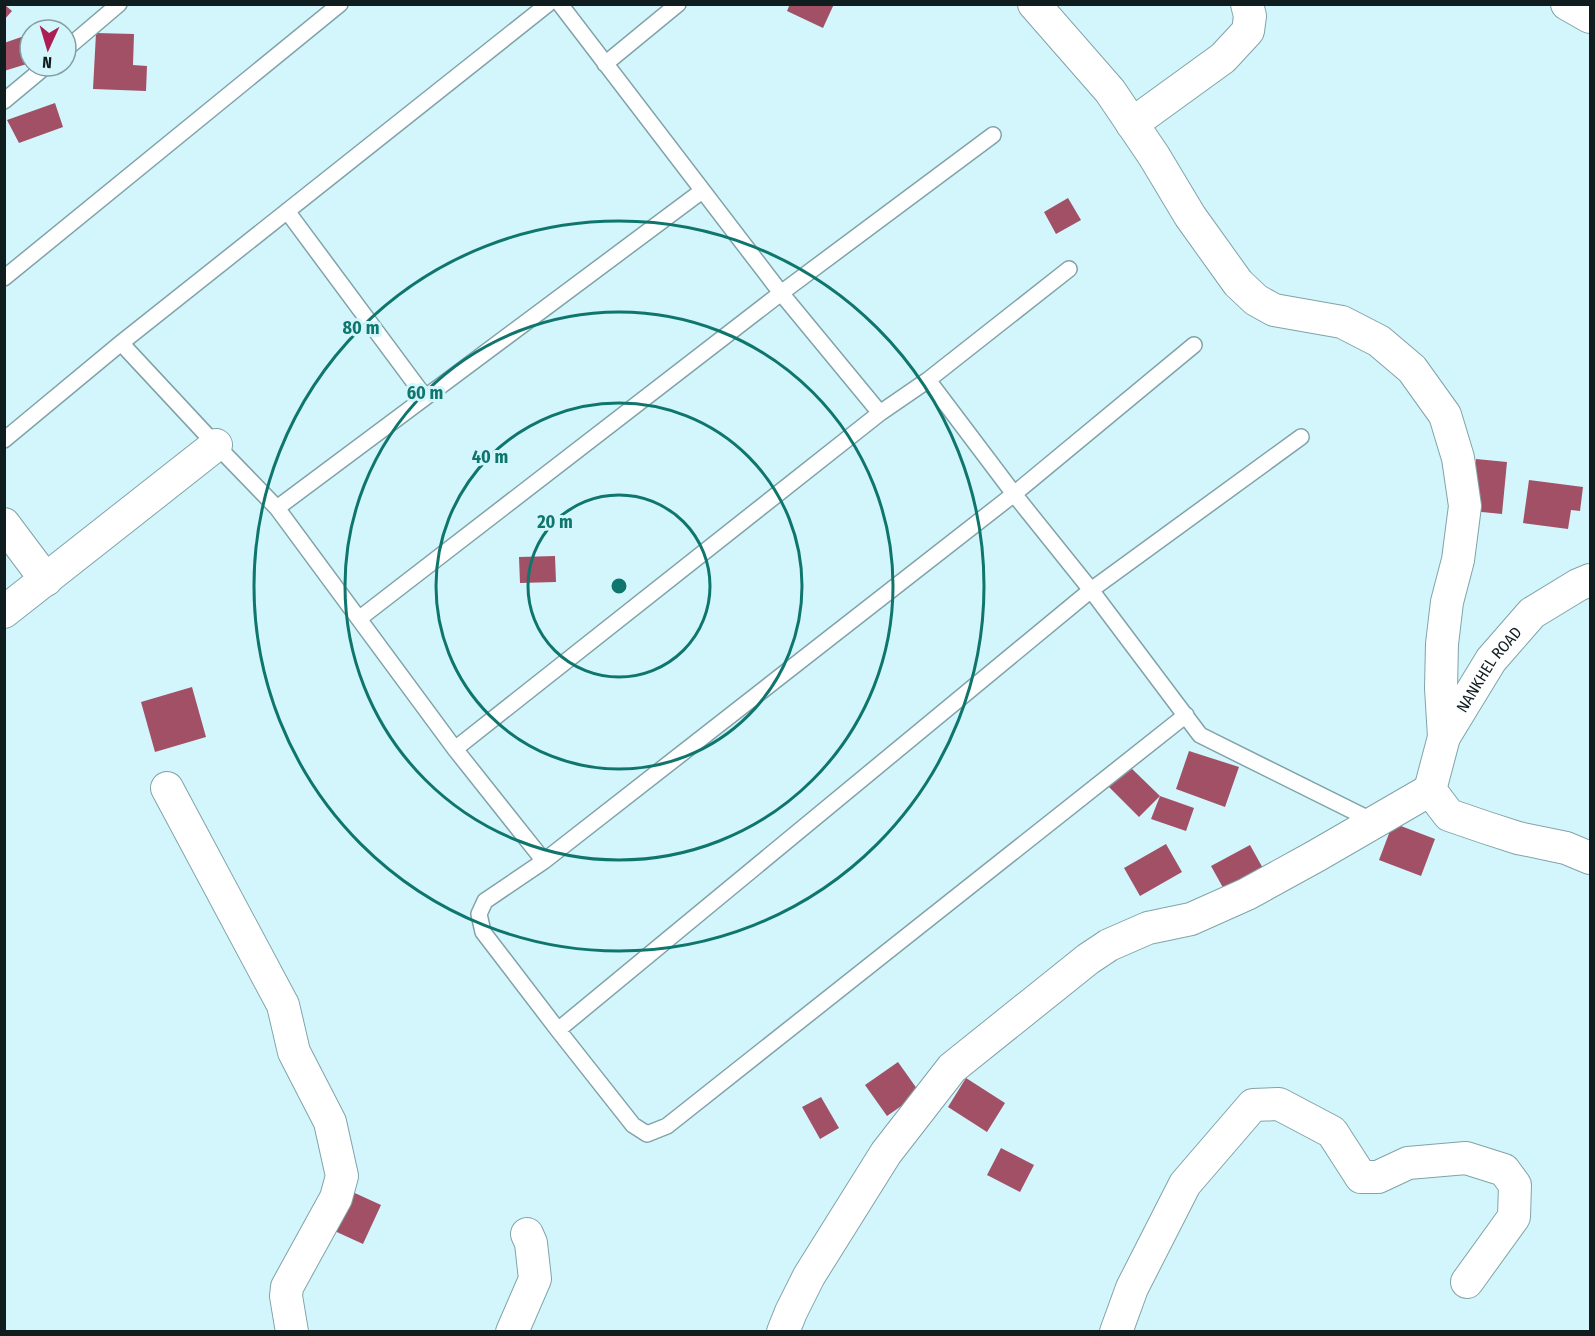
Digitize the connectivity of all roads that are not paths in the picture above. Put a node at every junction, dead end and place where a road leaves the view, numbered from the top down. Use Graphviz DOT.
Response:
graph roads {
  1 [pos="119,4"];
  2 [pos="340,4"];
  3 [pos="548,4"];
  4 [pos="560,4"];
  5 [pos="678,4"];
  6 [pos="1034,4"];
  7 [pos="1247,4"];
  8 [pos="78,39"];
  9 [pos="605,64"];
  10 [pos="31,78"];
  11 [pos="4,100"];
  12 [pos="1132,124"];
  13 [pos="993,135"];
  14 [pos="702,191"];
  15 [pos="287,211"];
  16 [pos="1069,269"];
  17 [pos="4,278"];
  18 [pos="781,293"];
  19 [pos="121,343"];
  20 [pos="1194,345"];
  21 [pos="928,380"];
  22 [pos="425,397"];
  23 [pos="880,413"];
  24 [pos="1301,437"];
  25 [pos="4,440"];
  26 [pos="216,445"];
  27 [pos="1014,494"];
  28 [pos="277,508"];
  29 [pos="4,524"];
  30 [pos="46,580"];
  31 [pos="1590,580"];
  32 [pos="1091,590"];
  33 [pos="4,612"];
  34 [pos="360,618"];
  35 [pos="1186,715"];
  36 [pos="1444,737"];
  37 [pos="455,749"];
  38 [pos="167,788"];
  39 [pos="1430,790"];
  40 [pos="1375,822"];
  41 [pos="1590,858"];
  42 [pos="544,861"];
  43 [pos="558,1030"];
  44 [pos="527,1234"];
  45 [pos="1467,1282"];
  46 [pos="292,1332"];
  47 [pos="512,1332"];
  48 [pos="783,1332"];
  49 [pos="1116,1332"];
  1 -- 8 [label="lane"];
  2 -- 17 [label="lane"];
  3 -- 15 [label="lane"];
  4 -- 9 [label="lane"];
  5 -- 9 [label="lane"];
  6 -- 12 [label="street"];
  7 -- 12 [label="street"];
  9 -- 14 [label="lane"];
  10 -- 11 [label="lane"];
  12 -- 36 [label="street"];
  13 -- 18 [label="lane"];
  14 -- 18 [label="lane"];
  14 -- 22 [label="lane"];
  15 -- 19 [label="lane"];
  15 -- 22 [label="lane"];
  16 -- 21 [label="lane"];
  18 -- 23 [label="lane"];
  18 -- 34 [label="lane"];
  19 -- 25 [label="lane"];
  19 -- 26 [label="lane"];
  20 -- 27 [label="lane"];
  21 -- 23 [label="lane"];
  21 -- 27 [label="lane"];
  22 -- 28 [label="lane"];
  23 -- 37 [label="lane"];
  24 -- 32 [label="lane"];
  26 -- 28 [label="lane"];
  26 -- 30 [label="street"];
  27 -- 32 [label="lane"];
  27 -- 42 [label="lane"];
  28 -- 34 [label="lane"];
  29 -- 30 [label="street"];
  30 -- 33 [label="street"];
  31 -- 36 [label="street, NANKHEL ROAD"];
  32 -- 35 [label="lane"];
  32 -- 43 [label="lane"];
  34 -- 37 [label="lane"];
  35 -- 40 [label="lane"];
  35 -- 43 [label="lane"];
  36 -- 39 [label="street, NANKHEL ROAD"];
  37 -- 42 [label="lane"];
  38 -- 46 [label="street"];
  39 -- 40 [label="street"];
  39 -- 41 [label="street"];
  40 -- 48 [label="street"];
  42 -- 43 [label="lane"];
  44 -- 47 [label="street"];
  45 -- 49 [label="street"];
}
